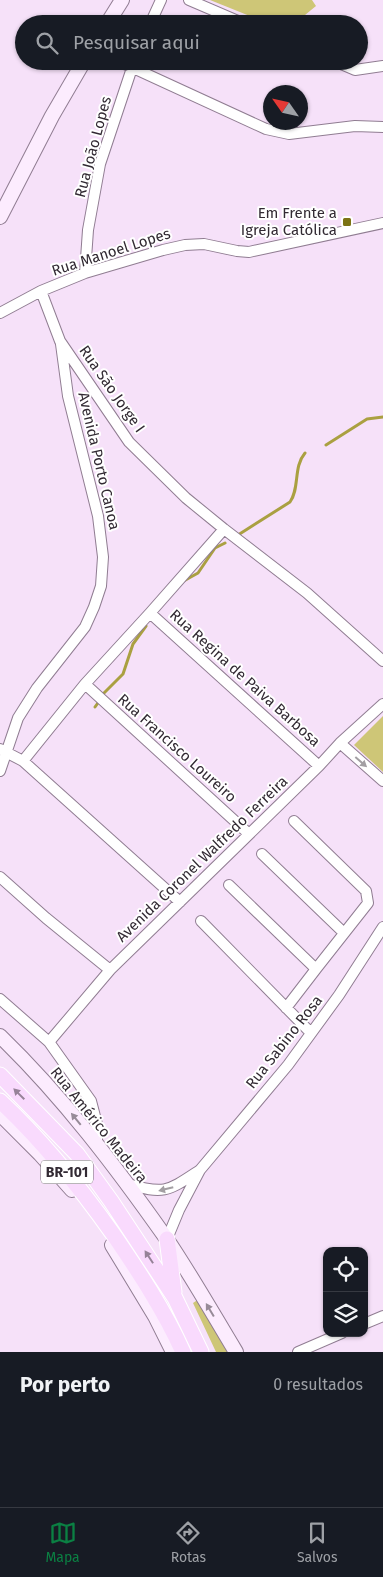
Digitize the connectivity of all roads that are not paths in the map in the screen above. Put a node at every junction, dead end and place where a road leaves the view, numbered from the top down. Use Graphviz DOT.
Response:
graph roads {
  1 [pos="122,0"];
  2 [pos="161,0"];
  3 [pos="188,0"];
  4 [pos="113,15"];
  5 [pos="154,15"];
  6 [pos="224,15"];
  7 [pos="383,66"];
  8 [pos="368,68"];
  9 [pos="79,70"];
  10 [pos="131,70"];
  11 [pos="145,70"];
  12 [pos="383,127"];
  13 [pos="0,217"];
  14 [pos="383,223"];
  15 [pos="85,273"];
  16 [pos="41,290"];
  17 [pos="0,313"];
  18 [pos="60,341"];
  19 [pos="224,529"];
  20 [pos="150,613"];
  21 [pos="383,661"];
  22 [pos="85,684"];
  23 [pos="383,704"];
  24 [pos="340,743"];
  25 [pos="3,752"];
  26 [pos="24,761"];
  27 [pos="320,766"];
  28 [pos="0,771"];
  29 [pos="383,780"];
  30 [pos="294,821"];
  31 [pos="249,834"];
  32 [pos="262,854"];
  33 [pos="0,877"];
  34 [pos="229,884"];
  35 [pos="180,902"];
  36 [pos="201,921"];
  37 [pos="383,927"];
  38 [pos="344,933"];
  39 [pos="110,970"];
  40 [pos="316,970"];
  41 [pos="0,1000"];
  42 [pos="286,1008"];
  43 [pos="312,1033"];
  44 [pos="0,1036"];
  45 [pos="49,1042"];
  46 [pos="0,1075"];
  47 [pos="0,1101"];
  48 [pos="0,1114"];
  49 [pos="97,1146"];
  50 [pos="200,1170"];
  51 [pos="128,1184"];
  52 [pos="167,1239"];
  53 [pos="175,1298"];
  54 [pos="383,1316"];
  55 [pos="368,1322"];
  56 [pos="333,1337"];
  57 [pos="173,1352"];
  58 [pos="183,1352"];
  59 [pos="201,1352"];
  60 [pos="236,1352"];
  61 [pos="298,1352"];
  1 -- 4 [label="street"];
  2 -- 5 [label="street"];
  3 -- 6 [label="street"];
  7 -- 8 [label="street"];
  9 -- 13 [label="street"];
  10 -- 15 [label="street, Rua João Lopes"];
  11 -- 12 [label="street"];
  14 -- 15 [label="street, Rua Manoel Lopes"];
  15 -- 16 [label="street, Rua Manoel Lopes"];
  16 -- 17 [label="street, Rua Manoel Lopes"];
  16 -- 18 [label="street, Rua São Jorge I"];
  18 -- 19 [label="street, Rua São Jorge I"];
  18 -- 25 [label="street, Avenida Porto Canoa"];
  19 -- 20 [label="street"];
  19 -- 21 [label="street, Rua São Jorge I"];
  20 -- 22 [label="street"];
  20 -- 27 [label="street, Rua Regina de Paiva Barbosa"];
  22 -- 26 [label="street"];
  22 -- 31 [label="street, Rua Francisco Loureiro"];
  23 -- 24 [label="street, Avenida Coronel Walfredo Ferreira"];
  24 -- 27 [label="street, Avenida Coronel Walfredo Ferreira"];
  24 -- 29 [label="street, one-way"];
  25 -- 26 [label="street"];
  25 -- 28 [label="street, Avenida Porto Canoa"];
  26 -- 35 [label="street"];
  27 -- 31 [label="street, Avenida Coronel Walfredo Ferreira"];
  30 -- 38 [label="street"];
  31 -- 35 [label="street, Avenida Coronel Walfredo Ferreira"];
  32 -- 38 [label="street"];
  33 -- 39 [label="street"];
  34 -- 40 [label="street"];
  35 -- 39 [label="street, Avenida Coronel Walfredo Ferreira"];
  36 -- 42 [label="street"];
  37 -- 43 [label="street, Rua Sabino Rosa"];
  38 -- 40 [label="street"];
  39 -- 45 [label="street, Avenida Coronel Walfredo Ferreira"];
  40 -- 42 [label="street"];
  41 -- 45 [label="street"];
  42 -- 43 [label="street"];
  43 -- 50 [label="street, Rua Sabino Rosa"];
  49 -- 44 [label="street, Rua Américo Madeira, one-way"];
  45 -- 49 [label="street"];
  53 -- 46 [label="main road, BR-101, one-way"];
  47 -- 58 [label="main road, BR-101"];
  48 -- 57 [label="street"];
  49 -- 51 [label="street, Rua Américo Madeira"];
  50 -- 51 [label="street, Rua Sabino Rosa, one-way"];
  50 -- 52 [label="street, Rua Sabino Rosa"];
  51 -- 52 [label="street, Rua Américo Madeira"];
  52 -- 53 [label="main road"];
  60 -- 52 [label="street, Rua Américo Madeira, one-way"];
  53 -- 59 [label="main road, BR-101"];
  54 -- 55 [label="street"];
  56 -- 61 [label="street"];
}
